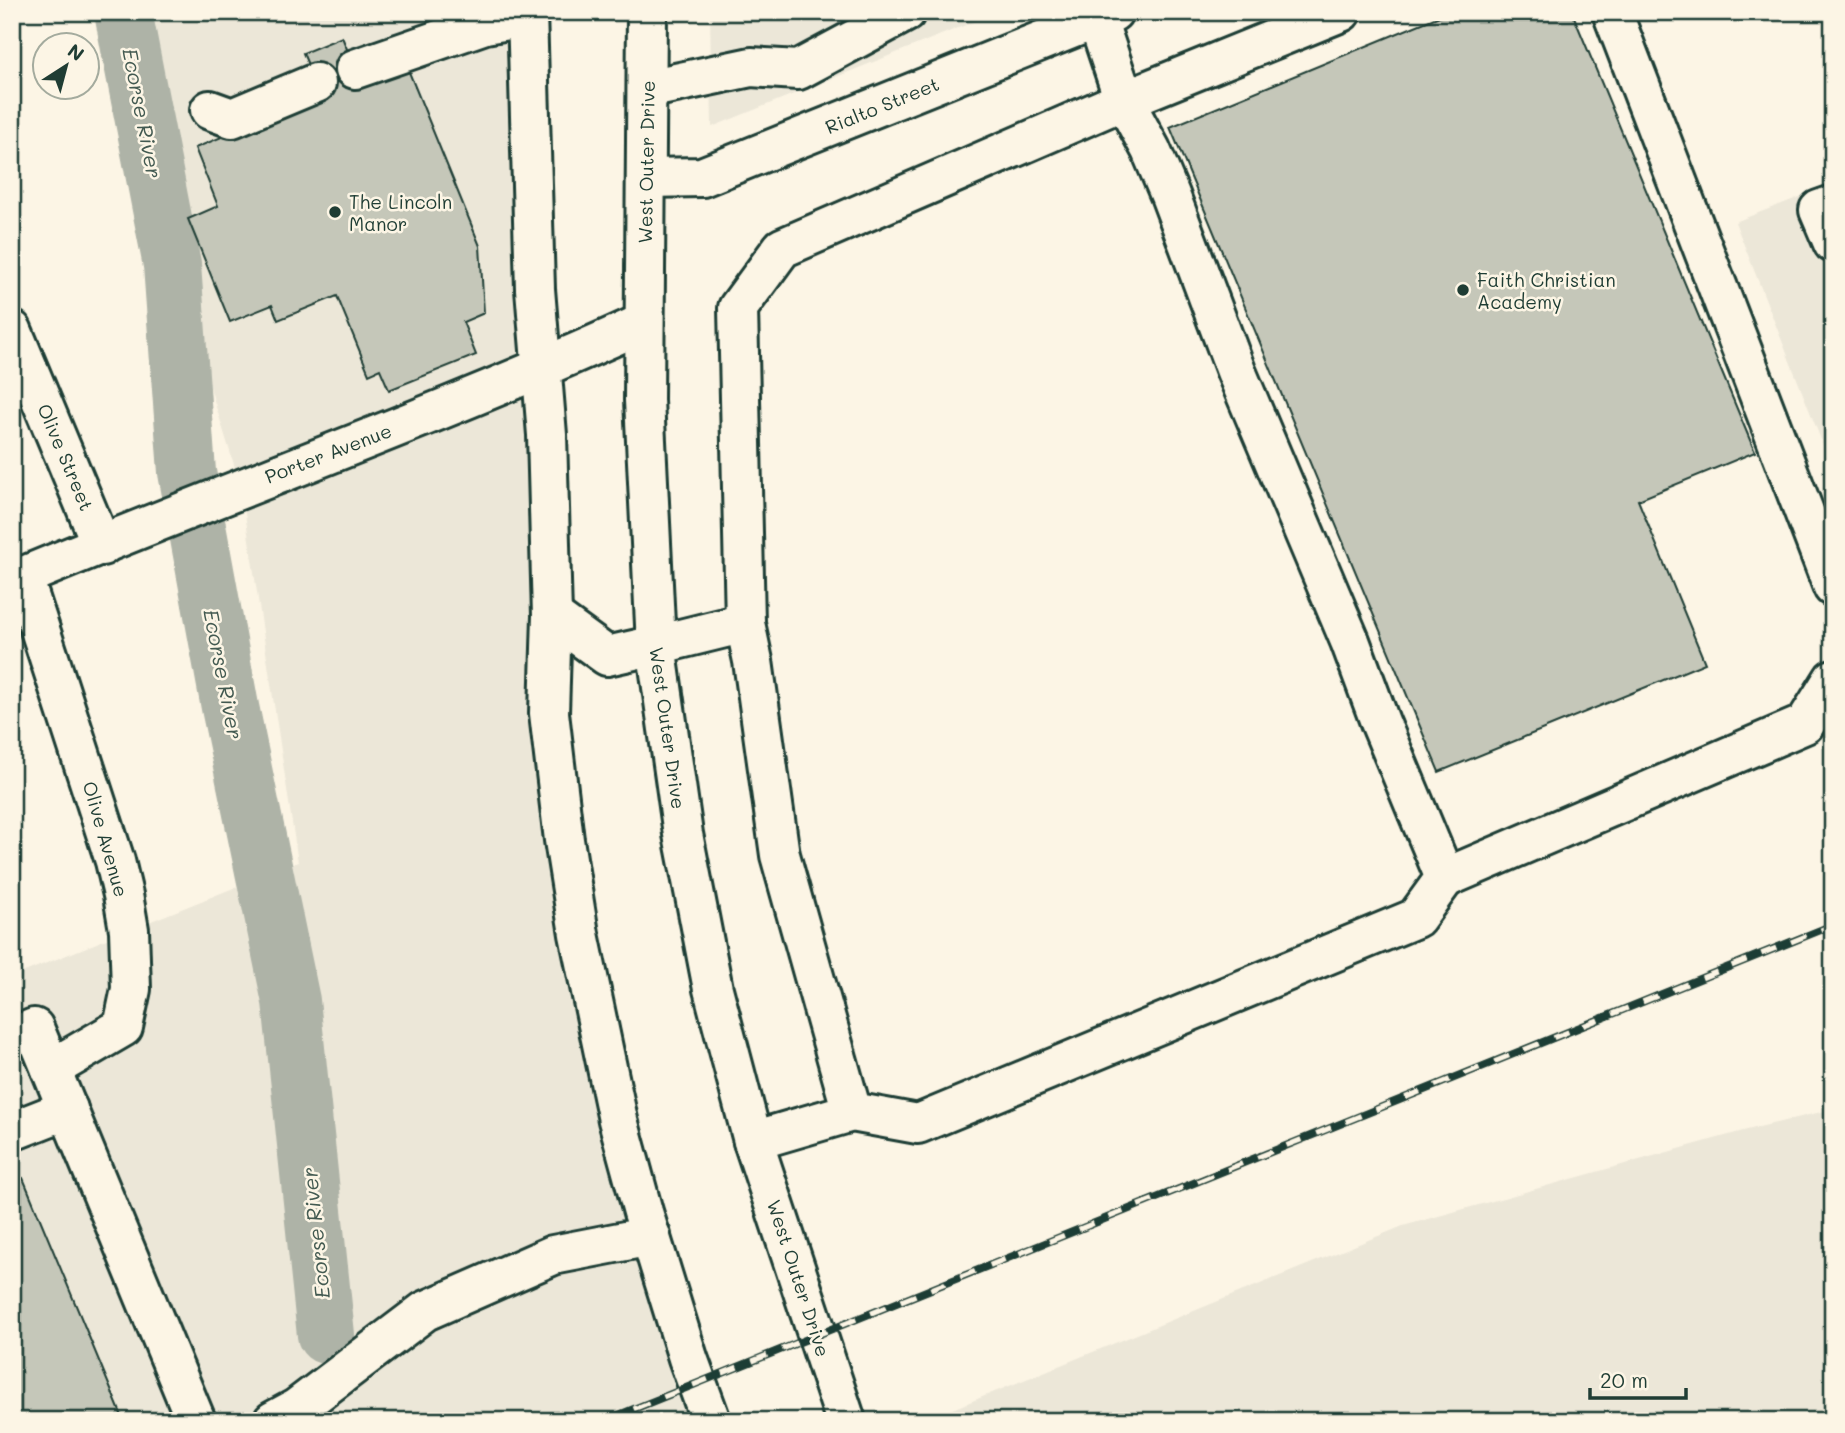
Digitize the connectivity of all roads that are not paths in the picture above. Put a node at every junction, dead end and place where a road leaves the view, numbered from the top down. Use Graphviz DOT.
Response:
graph roads {
  1 [pos="647,12"];
  2 [pos="906,12"];
  3 [pos="1341,12"];
  4 [pos="1612,12"];
  5 [pos="527,15"];
  6 [pos="1105,15"];
  7 [pos="355,69"];
  8 [pos="303,89"];
  9 [pos="647,89"];
  10 [pos="1125,100"];
  11 [pos="210,110"];
  12 [pos="647,178"];
  13 [pos="1833,205"];
  14 [pos="1833,243"];
  15 [pos="643,323"];
  16 [pos="12,330"];
  17 [pos="541,369"];
  18 [pos="102,546"];
  19 [pos="18,579"];
  20 [pos="1833,587"];
  21 [pos="552,616"];
  22 [pos="745,623"];
  23 [pos="656,645"];
  24 [pos="1833,678"];
  25 [pos="1445,878"];
  26 [pos="23,1033"];
  27 [pos="51,1069"];
  28 [pos="68,1109"];
  29 [pos="852,1112"];
  30 [pos="12,1131"];
  31 [pos="753,1141"];
  32 [pos="651,1236"];
  33 [pos="196,1421"];
  34 [pos="273,1421"];
  35 [pos="711,1421"];
  36 [pos="846,1421"];
  1 -- 9 [label="main road, West Outer Drive"];
  2 -- 9 [label="main road"];
  3 -- 10 [label="main road"];
  4 -- 20 [label="main road"];
  5 -- 7 [label="main road"];
  5 -- 17 [label="main road"];
  6 -- 10 [label="main road"];
  6 -- 12 [label="main road, Rialto Street"];
  8 -- 11 [label="main road"];
  9 -- 12 [label="main road, West Outer Drive"];
  10 -- 22 [label="main road"];
  10 -- 25 [label="main road"];
  12 -- 15 [label="main road, West Outer Drive"];
  13 -- 14 [label="main road"];
  15 -- 17 [label="main road, Porter Avenue"];
  15 -- 23 [label="main road, West Outer Drive"];
  16 -- 18 [label="main road, Olive Street"];
  17 -- 18 [label="main road, Porter Avenue"];
  17 -- 21 [label="main road"];
  18 -- 19 [label="main road, Porter Avenue"];
  19 -- 27 [label="main road, Olive Avenue"];
  21 -- 23 [label="main road"];
  21 -- 32 [label="main road"];
  22 -- 23 [label="main road"];
  22 -- 29 [label="main road"];
  23 -- 31 [label="main road, West Outer Drive"];
  24 -- 25 [label="main road"];
  25 -- 29 [label="main road"];
  26 -- 27 [label="main road"];
  27 -- 28 [label="main road"];
  28 -- 30 [label="main road"];
  28 -- 33 [label="main road"];
  29 -- 31 [label="main road"];
  31 -- 36 [label="main road, West Outer Drive"];
  32 -- 34 [label="main road"];
  32 -- 35 [label="main road"];
}
